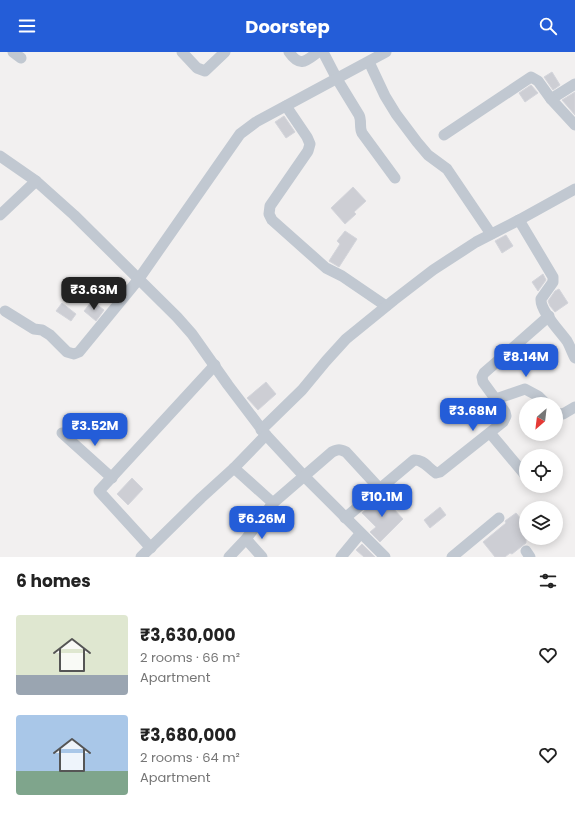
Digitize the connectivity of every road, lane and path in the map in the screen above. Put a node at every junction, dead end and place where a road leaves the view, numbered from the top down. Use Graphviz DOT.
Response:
graph roads {
  1 [pos="182,52"];
  2 [pos="225,52"];
  3 [pos="289,52"];
  4 [pos="318,52"];
  5 [pos="323,52"];
  6 [pos="386,52"];
  7 [pos="369,62"];
  8 [pos="336,79"];
  9 [pos="575,84"];
  10 [pos="551,99"];
  11 [pos="286,106"];
  12 [pos="575,125"];
  13 [pos="444,135"];
  14 [pos="0,156"];
  15 [pos="395,178"];
  16 [pos="36,181"];
  17 [pos="575,189"];
  18 [pos="0,215"];
  19 [pos="519,220"];
  20 [pos="491,234"];
  21 [pos="138,280"];
  22 [pos="386,306"];
  23 [pos="5,311"];
  24 [pos="548,316"];
  25 [pos="575,358"];
  26 [pos="215,365"];
  27 [pos="539,397"];
  28 [pos="496,399"];
  29 [pos="575,407"];
  30 [pos="563,414"];
  31 [pos="264,432"];
  32 [pos="62,433"];
  33 [pos="490,433"];
  34 [pos="234,468"];
  35 [pos="519,468"];
  36 [pos="304,476"];
  37 [pos="112,478"];
  38 [pos="380,489"];
  39 [pos="273,503"];
  40 [pos="345,518"];
  41 [pos="499,518"];
  42 [pos="360,534"];
  43 [pos="246,539"];
  44 [pos="151,548"];
  45 [pos="141,557"];
  46 [pos="229,557"];
  47 [pos="262,557"];
  48 [pos="341,557"];
  49 [pos="384,557"];
  50 [pos="452,557"];
  1 -- 2 [label="street"];
  3 -- 4 [label="street"];
  5 -- 8 [label="street"];
  6 -- 7 [label="street"];
  7 -- 8 [label="street"];
  7 -- 20 [label="street"];
  8 -- 11 [label="street"];
  8 -- 15 [label="street"];
  9 -- 10 [label="street"];
  10 -- 12 [label="street"];
  10 -- 13 [label="street"];
  11 -- 21 [label="street"];
  11 -- 22 [label="street"];
  14 -- 16 [label="street"];
  16 -- 18 [label="street"];
  16 -- 21 [label="street"];
  17 -- 19 [label="street"];
  19 -- 20 [label="street"];
  19 -- 24 [label="street"];
  20 -- 22 [label="street"];
  21 -- 23 [label="street"];
  21 -- 26 [label="street"];
  22 -- 31 [label="street"];
  24 -- 25 [label="street"];
  24 -- 28 [label="street"];
  26 -- 31 [label="street"];
  26 -- 37 [label="street"];
  27 -- 28 [label="street"];
  28 -- 33 [label="street"];
  29 -- 30 [label="street"];
  31 -- 34 [label="street"];
  31 -- 36 [label="street"];
  32 -- 37 [label="street"];
  33 -- 35 [label="street"];
  33 -- 38 [label="street"];
  34 -- 39 [label="street"];
  34 -- 44 [label="street"];
  36 -- 38 [label="street"];
  36 -- 39 [label="street"];
  36 -- 40 [label="street"];
  37 -- 44 [label="street"];
  38 -- 40 [label="street"];
  39 -- 43 [label="street"];
  40 -- 42 [label="street"];
  41 -- 50 [label="street"];
  42 -- 48 [label="street"];
  42 -- 49 [label="street"];
  43 -- 46 [label="street"];
  43 -- 47 [label="street"];
  44 -- 45 [label="street"];
}
